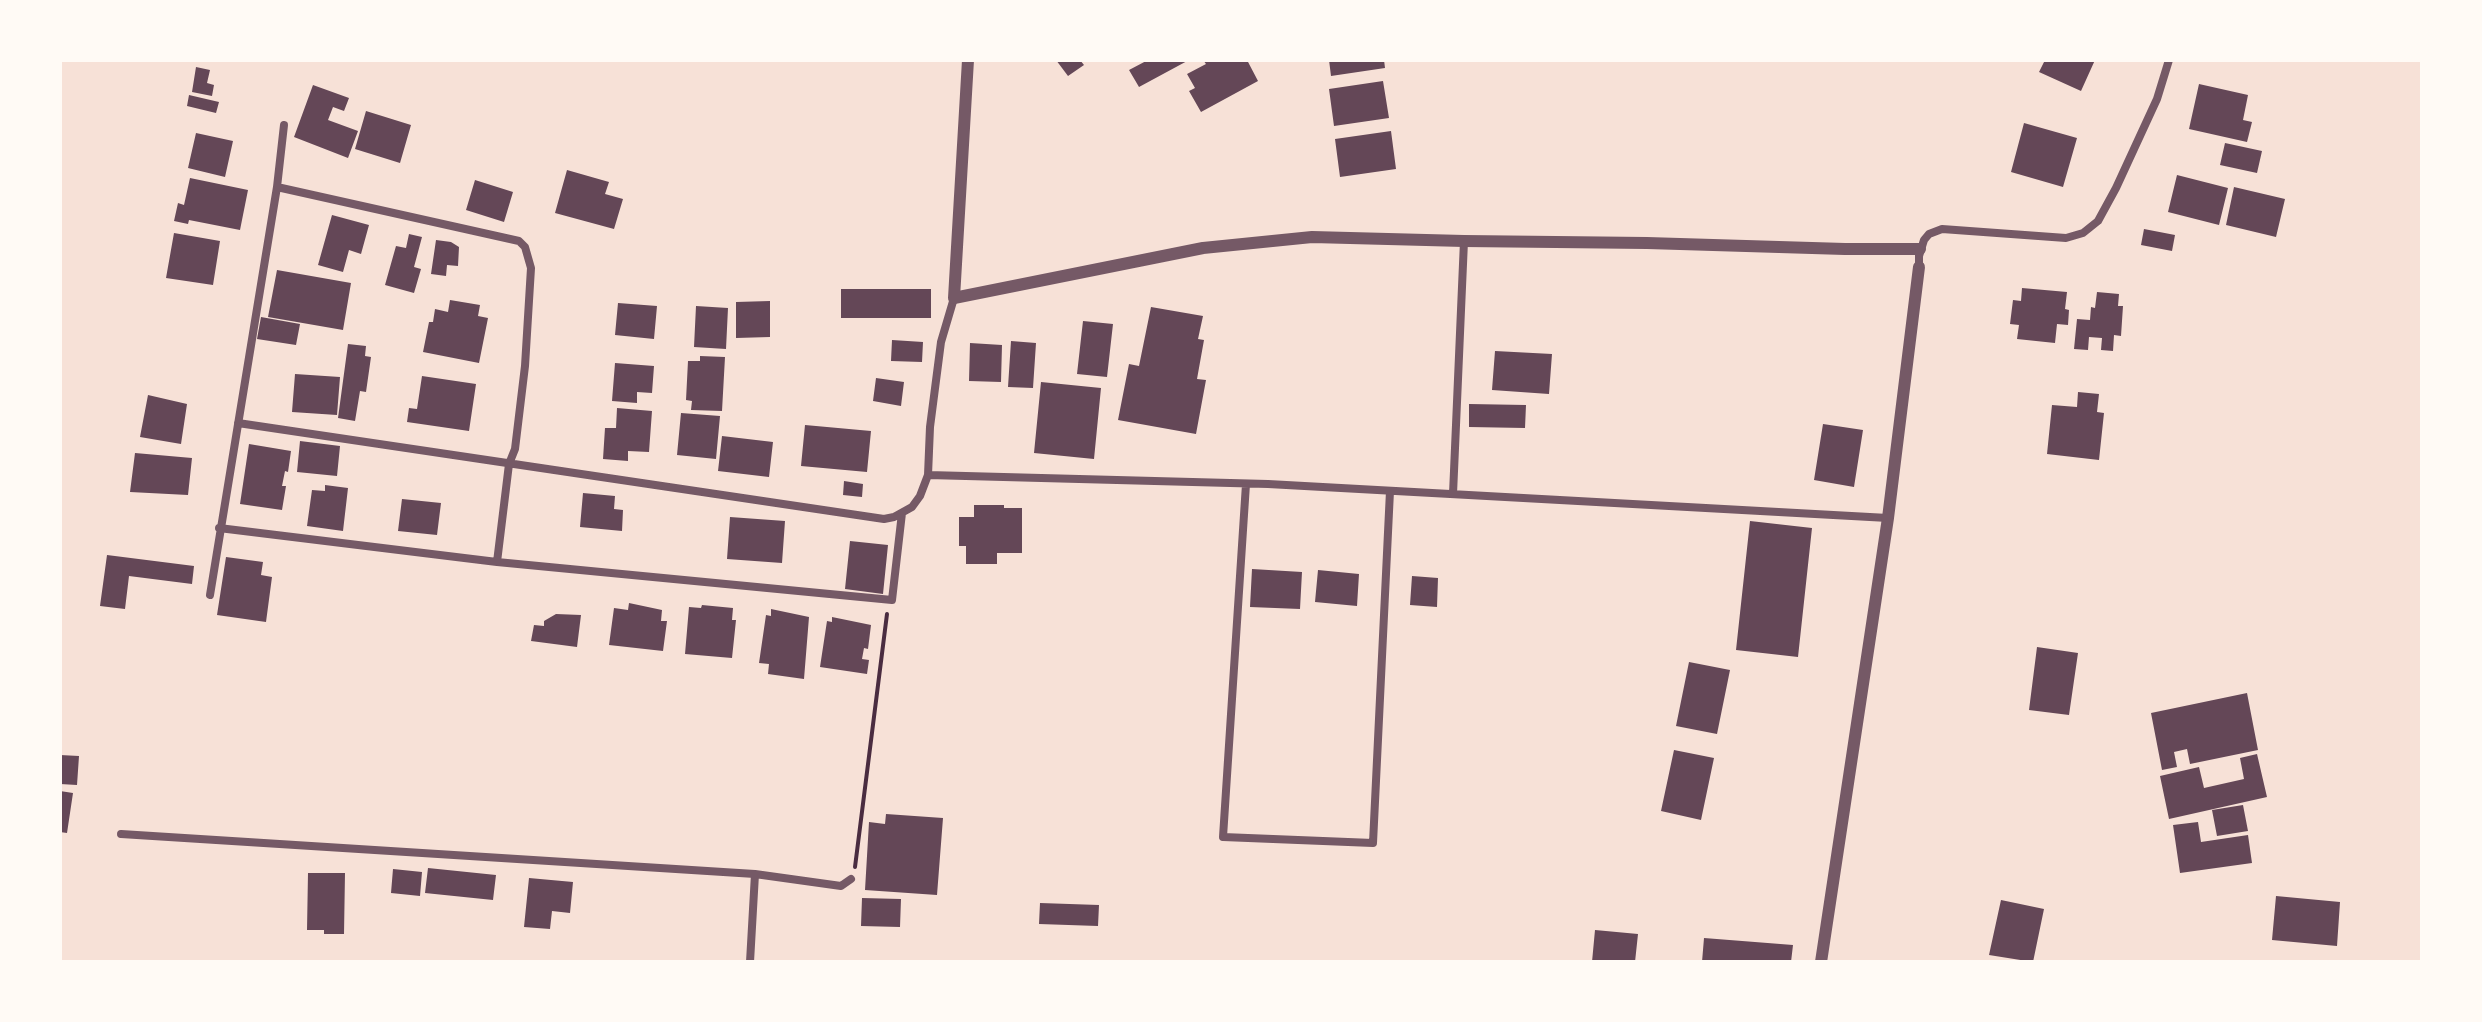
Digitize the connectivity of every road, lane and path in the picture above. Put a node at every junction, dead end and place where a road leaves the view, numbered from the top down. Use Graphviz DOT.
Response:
graph roads {
  1 [pos="968,60"];
  2 [pos="2169,60"];
  3 [pos="284,125"];
  4 [pos="277,187"];
  5 [pos="1464,241"];
  6 [pos="1920,249"];
  7 [pos="1919,267"];
  8 [pos="954,298"];
  9 [pos="238,423"];
  10 [pos="509,464"];
  11 [pos="928,475"];
  12 [pos="1246,484"];
  13 [pos="1390,491"];
  14 [pos="1453,494"];
  15 [pos="902,513"];
  16 [pos="1888,518"];
  17 [pos="219,528"];
  18 [pos="497,562"];
  19 [pos="210,595"];
  20 [pos="892,600"];
  21 [pos="121,834"];
  22 [pos="755,874"];
  23 [pos="851,879"];
  24 [pos="750,962"];
  25 [pos="1821,962"];
  1 -- 8 [label="street"];
  2 -- 6 [label="street"];
  3 -- 4 [label="street"];
  4 -- 9 [label="street"];
  4 -- 10 [label="street"];
  5 -- 6 [label="street"];
  5 -- 8 [label="street"];
  5 -- 14 [label="street"];
  6 -- 7 [label="street"];
  7 -- 16 [label="street"];
  8 -- 11 [label="street"];
  9 -- 10 [label="street"];
  9 -- 17 [label="street"];
  10 -- 15 [label="street"];
  10 -- 18 [label="street"];
  11 -- 12 [label="street"];
  11 -- 15 [label="street"];
  12 -- 13 [label="street"];
  12 -- 13 [label="street"];
  13 -- 14 [label="street"];
  14 -- 16 [label="street"];
  15 -- 20 [label="street"];
  16 -- 25 [label="street"];
  17 -- 18 [label="street"];
  17 -- 19 [label="street"];
  18 -- 20 [label="street"];
  20 -- 23 [label="path"];
  21 -- 22 [label="street"];
  22 -- 23 [label="street"];
  22 -- 24 [label="street"];
}
